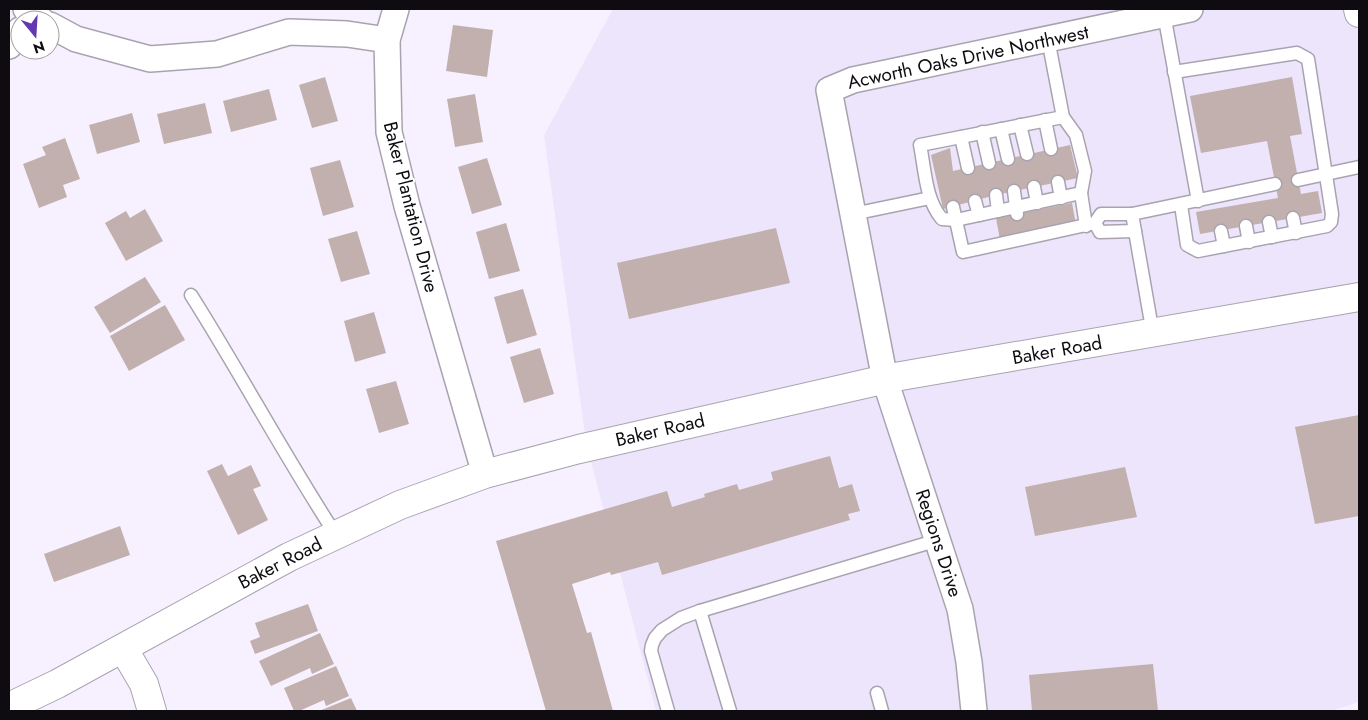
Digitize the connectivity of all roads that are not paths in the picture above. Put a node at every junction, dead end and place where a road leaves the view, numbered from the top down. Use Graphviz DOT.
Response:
graph roads {
  1 [pos="396,9"];
  2 [pos="1190,9"];
  3 [pos="1358,9"];
  4 [pos="1359,13"];
  5 [pos="1164,14"];
  6 [pos="1124,16"];
  7 [pos="60,32"];
  8 [pos="1048,39"];
  9 [pos="387,40"];
  10 [pos="1174,72"];
  11 [pos="1063,116"];
  12 [pos="1045,120"];
  13 [pos="1020,125"];
  14 [pos="1001,129"];
  15 [pos="982,132"];
  16 [pos="961,137"];
  17 [pos="1051,149"];
  18 [pos="1027,154"];
  19 [pos="1008,159"];
  20 [pos="989,163"];
  21 [pos="1359,167"];
  22 [pos="968,168"];
  23 [pos="1327,174"];
  24 [pos="1298,180"];
  25 [pos="1058,182"];
  26 [pos="1034,187"];
  27 [pos="1268,190"];
  28 [pos="1014,191"];
  29 [pos="1081,193"];
  30 [pos="996,195"];
  31 [pos="930,198"];
  32 [pos="975,201"];
  33 [pos="1198,201"];
  34 [pos="1049,202"];
  35 [pos="1181,205"];
  36 [pos="953,207"];
  37 [pos="1017,210"];
  38 [pos="998,211"];
  39 [pos="853,214"];
  40 [pos="1132,214"];
  41 [pos="979,215"];
  42 [pos="1293,218"];
  43 [pos="956,220"];
  44 [pos="1269,222"];
  45 [pos="1090,224"];
  46 [pos="1246,226"];
  47 [pos="1221,230"];
  48 [pos="1135,231"];
  49 [pos="1296,233"];
  50 [pos="1272,238"];
  51 [pos="1249,242"];
  52 [pos="1224,246"];
  53 [pos="191,295"];
  54 [pos="1359,297"];
  55 [pos="1153,334"];
  56 [pos="885,380"];
  57 [pos="484,474"];
  58 [pos="336,535"];
  59 [pos="938,540"];
  60 [pos="700,611"];
  61 [pos="123,648"];
  62 [pos="877,693"];
  63 [pos="9,707"];
  64 [pos="152,711"];
  65 [pos="668,711"];
  66 [pos="730,711"];
  67 [pos="882,711"];
  68 [pos="974,711"];
  1 -- 9 [label="street, Baker Plantation Drive"];
  2 -- 5 [label="street, Acworth Oaks Drive Northwest"];
  3 -- 4 [label="main road"];
  5 -- 6 [label="street, Acworth Oaks Drive Northwest"];
  5 -- 10 [label="lane"];
  6 -- 8 [label="street, Acworth Oaks Drive Northwest"];
  7 -- 9 [label="street"];
  8 -- 11 [label="lane"];
  8 -- 39 [label="street, Acworth Oaks Drive Northwest"];
  9 -- 57 [label="street, Baker Plantation Drive"];
  10 -- 23 [label="lane"];
  10 -- 33 [label="lane"];
  11 -- 12 [label="lane"];
  11 -- 29 [label="lane"];
  12 -- 13 [label="lane"];
  12 -- 17 [label="lane"];
  13 -- 14 [label="lane"];
  13 -- 18 [label="lane"];
  14 -- 15 [label="lane"];
  14 -- 19 [label="lane"];
  15 -- 16 [label="lane"];
  15 -- 20 [label="lane"];
  16 -- 22 [label="lane"];
  16 -- 31 [label="lane"];
  21 -- 23 [label="lane"];
  23 -- 24 [label="lane"];
  23 -- 49 [label="lane"];
  25 -- 34 [label="lane"];
  26 -- 34 [label="lane"];
  27 -- 33 [label="lane"];
  28 -- 37 [label="lane"];
  29 -- 34 [label="lane"];
  29 -- 45 [label="lane"];
  30 -- 38 [label="lane"];
  31 -- 39 [label="lane"];
  31 -- 43 [label="lane"];
  32 -- 41 [label="lane"];
  33 -- 35 [label="lane"];
  34 -- 37 [label="lane"];
  35 -- 40 [label="lane"];
  35 -- 52 [label="lane"];
  36 -- 43 [label="lane"];
  37 -- 38 [label="lane"];
  38 -- 41 [label="lane"];
  39 -- 56 [label="street, Acworth Oaks Drive Northwest"];
  40 -- 45 [label="lane"];
  40 -- 48 [label="lane"];
  41 -- 43 [label="lane"];
  42 -- 49 [label="lane"];
  43 -- 45 [label="lane"];
  44 -- 50 [label="lane"];
  45 -- 48 [label="lane"];
  46 -- 51 [label="lane"];
  47 -- 52 [label="lane"];
  48 -- 55 [label="lane"];
  49 -- 50 [label="lane"];
  50 -- 51 [label="lane"];
  51 -- 52 [label="lane"];
  53 -- 58 [label="lane"];
  54 -- 55 [label="main road, Baker Road"];
  55 -- 56 [label="main road, Baker Road"];
  56 -- 57 [label="main road, Baker Road"];
  56 -- 59 [label="street, Regions Drive"];
  57 -- 58 [label="main road, Baker Road"];
  58 -- 61 [label="main road, Baker Road"];
  59 -- 60 [label="lane"];
  59 -- 68 [label="street, Regions Drive"];
  60 -- 65 [label="lane"];
  60 -- 66 [label="lane"];
  61 -- 63 [label="main road, Baker Road"];
  61 -- 64 [label="main road"];
  62 -- 67 [label="lane"];
}
